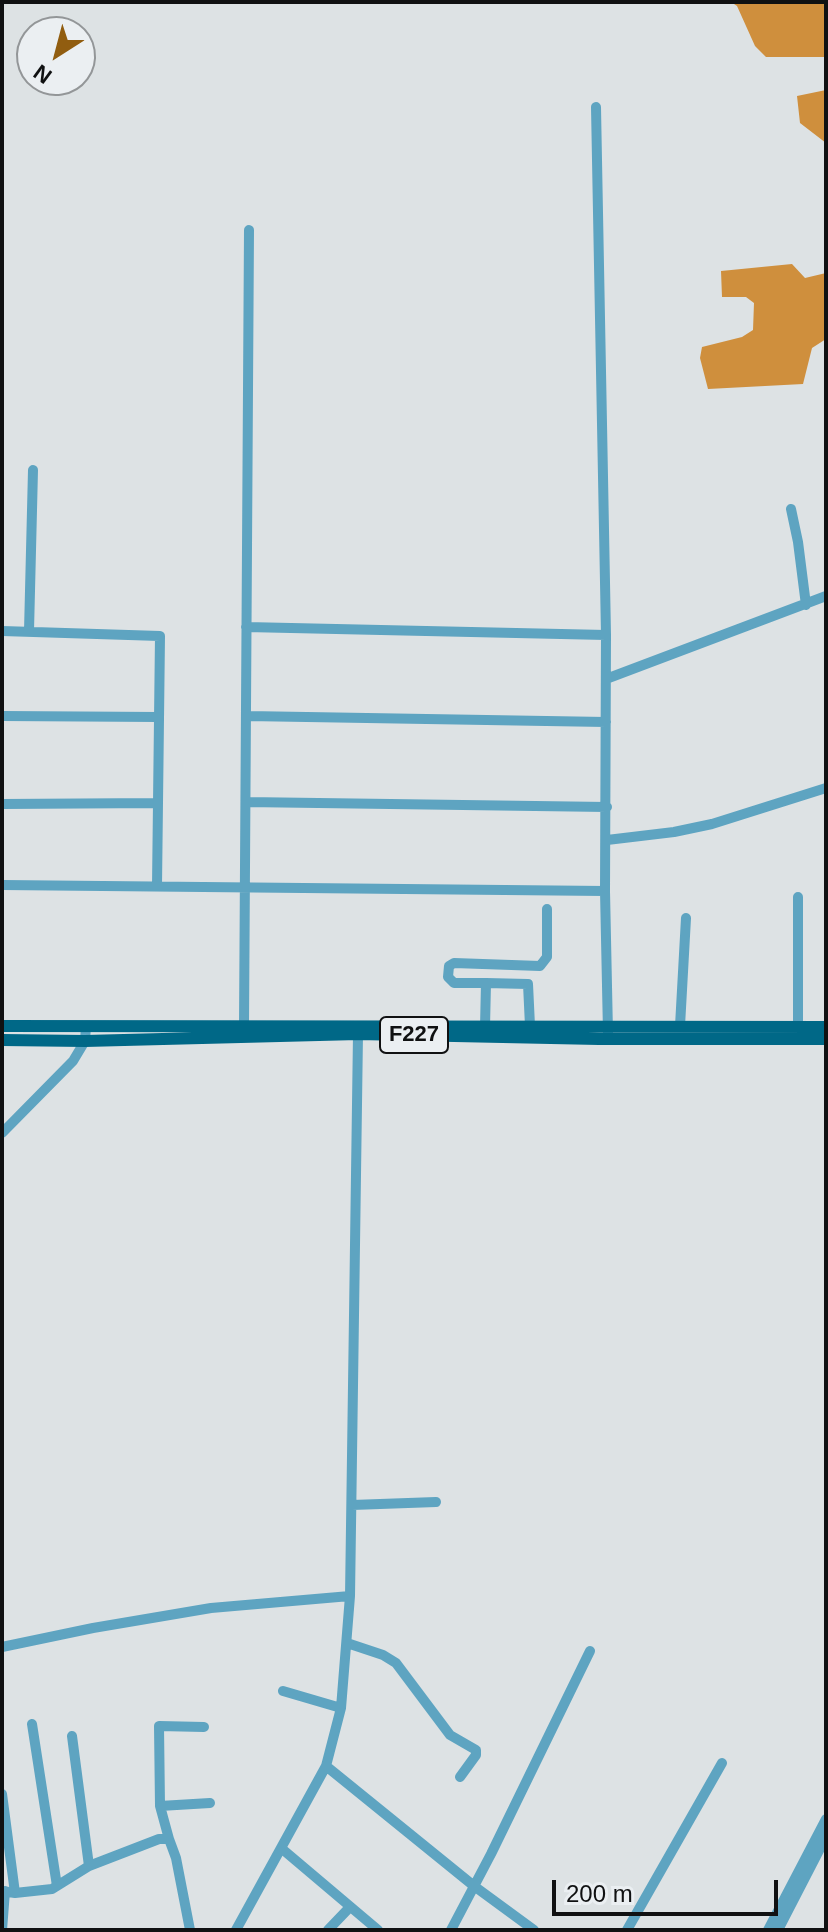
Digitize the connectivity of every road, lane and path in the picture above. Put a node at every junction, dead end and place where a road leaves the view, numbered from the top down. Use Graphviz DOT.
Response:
graph roads {
  1 [pos="596,107"];
  2 [pos="249,230"];
  3 [pos="33,470"];
  4 [pos="791,509"];
  5 [pos="826,596"];
  6 [pos="806,605"];
  7 [pos="246,627"];
  8 [pos="2,631"];
  9 [pos="29,631"];
  10 [pos="606,635"];
  11 [pos="606,679"];
  12 [pos="2,716"];
  13 [pos="247,716"];
  14 [pos="158,717"];
  15 [pos="606,722"];
  16 [pos="826,788"];
  17 [pos="246,802"];
  18 [pos="158,803"];
  19 [pos="2,804"];
  20 [pos="607,807"];
  21 [pos="607,840"];
  22 [pos="2,885"];
  23 [pos="157,886"];
  24 [pos="247,889"];
  25 [pos="605,891"];
  26 [pos="798,897"];
  27 [pos="547,909"];
  28 [pos="686,918"];
  29 [pos="540,966"];
  30 [pos="486,983"];
  31 [pos="528,984"];
  32 [pos="244,1025"];
  33 [pos="2,1026"];
  34 [pos="86,1026"];
  35 [pos="530,1026"];
  36 [pos="680,1026"];
  37 [pos="485,1027"];
  38 [pos="798,1027"];
  39 [pos="826,1027"];
  40 [pos="608,1033"];
  41 [pos="358,1034"];
  42 [pos="826,1039"];
  43 [pos="2,1040"];
  44 [pos="85,1041"];
  45 [pos="2,1133"];
  46 [pos="436,1502"];
  47 [pos="352,1505"];
  48 [pos="350,1596"];
  49 [pos="347,1643"];
  50 [pos="2,1647"];
  51 [pos="590,1651"];
  52 [pos="283,1691"];
  53 [pos="341,1708"];
  54 [pos="32,1724"];
  55 [pos="204,1727"];
  56 [pos="72,1736"];
  57 [pos="722,1763"];
  58 [pos="326,1766"];
  59 [pos="460,1777"];
  60 [pos="2,1794"];
  61 [pos="210,1803"];
  62 [pos="160,1806"];
  63 [pos="826,1819"];
  64 [pos="826,1837"];
  65 [pos="169,1839"];
  66 [pos="281,1848"];
  67 [pos="89,1866"];
  68 [pos="57,1886"];
  69 [pos="474,1886"];
  70 [pos="8,1892"];
  71 [pos="350,1907"];
  72 [pos="2,1930"];
  73 [pos="190,1930"];
  74 [pos="236,1930"];
  75 [pos="328,1930"];
  76 [pos="378,1930"];
  77 [pos="451,1930"];
  78 [pos="534,1930"];
  79 [pos="627,1930"];
  80 [pos="768,1930"];
  81 [pos="778,1930"];
  1 -- 10 [label="street"];
  2 -- 7 [label="street"];
  3 -- 9 [label="street"];
  4 -- 6 [label="street"];
  5 -- 6 [label="street"];
  6 -- 11 [label="street"];
  7 -- 10 [label="street"];
  7 -- 13 [label="street"];
  8 -- 9 [label="street"];
  9 -- 14 [label="street"];
  10 -- 11 [label="street"];
  11 -- 15 [label="street"];
  12 -- 14 [label="street"];
  13 -- 15 [label="street"];
  13 -- 17 [label="street"];
  14 -- 18 [label="street"];
  15 -- 20 [label="street"];
  16 -- 21 [label="street"];
  17 -- 20 [label="street"];
  17 -- 24 [label="street"];
  18 -- 19 [label="street"];
  18 -- 23 [label="street"];
  20 -- 21 [label="street"];
  21 -- 25 [label="street"];
  22 -- 23 [label="street"];
  23 -- 24 [label="street"];
  24 -- 25 [label="street"];
  24 -- 32 [label="street"];
  25 -- 40 [label="street"];
  26 -- 38 [label="street"];
  27 -- 29 [label="street"];
  28 -- 36 [label="street"];
  29 -- 30 [label="street"];
  29 -- 31 [label="street"];
  30 -- 31 [label="street"];
  30 -- 37 [label="street"];
  31 -- 35 [label="street"];
  32 -- 34 [label="main road, F227"];
  32 -- 37 [label="main road, F227"];
  33 -- 34 [label="main road, F227"];
  34 -- 44 [label="street"];
  35 -- 37 [label="main road, F227"];
  35 -- 40 [label="main road, F227"];
  36 -- 38 [label="main road, F227"];
  36 -- 40 [label="main road, F227"];
  38 -- 39 [label="main road, F227"];
  40 -- 41 [label="main road, F227"];
  40 -- 42 [label="main road, F227"];
  41 -- 44 [label="main road, F227"];
  41 -- 47 [label="street"];
  43 -- 44 [label="main road, F227"];
  44 -- 45 [label="street"];
  46 -- 47 [label="street"];
  47 -- 48 [label="street"];
  48 -- 49 [label="street"];
  48 -- 50 [label="street"];
  49 -- 53 [label="street"];
  49 -- 59 [label="street"];
  51 -- 69 [label="street"];
  52 -- 53 [label="street"];
  53 -- 58 [label="street"];
  54 -- 68 [label="street"];
  55 -- 62 [label="street"];
  56 -- 67 [label="street"];
  57 -- 79 [label="street"];
  58 -- 66 [label="street"];
  58 -- 69 [label="street"];
  60 -- 70 [label="street"];
  61 -- 62 [label="street"];
  62 -- 65 [label="street"];
  63 -- 80 [label="street"];
  64 -- 81 [label="street"];
  65 -- 67 [label="street"];
  65 -- 73 [label="street"];
  66 -- 71 [label="street"];
  66 -- 74 [label="street"];
  67 -- 68 [label="street"];
  68 -- 70 [label="street"];
  69 -- 77 [label="street"];
  69 -- 78 [label="street"];
  70 -- 72 [label="street"];
  71 -- 75 [label="street"];
  71 -- 76 [label="street"];
}
